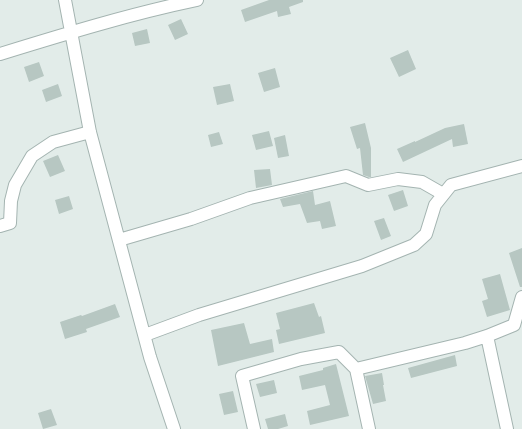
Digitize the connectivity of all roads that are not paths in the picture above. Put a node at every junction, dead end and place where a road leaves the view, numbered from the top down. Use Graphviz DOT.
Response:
graph roads {
  1 [pos="65,0"];
  2 [pos="197,0"];
  3 [pos="72,32"];
  4 [pos="0,54"];
  5 [pos="90,132"];
  6 [pos="522,166"];
  7 [pos="443,194"];
  8 [pos="0,226"];
  9 [pos="119,240"];
  10 [pos="522,297"];
  11 [pos="145,335"];
  12 [pos="487,336"];
  13 [pos="356,369"];
  14 [pos="174,429"];
  15 [pos="254,429"];
  16 [pos="369,429"];
  17 [pos="507,429"];
  1 -- 3 [label="street"];
  2 -- 3 [label="street"];
  3 -- 4 [label="street"];
  3 -- 5 [label="street"];
  5 -- 8 [label="street"];
  5 -- 9 [label="street"];
  6 -- 7 [label="street"];
  7 -- 9 [label="street"];
  7 -- 11 [label="street"];
  9 -- 11 [label="street"];
  10 -- 12 [label="street"];
  11 -- 14 [label="street"];
  12 -- 13 [label="street"];
  12 -- 17 [label="street"];
  13 -- 15 [label="street"];
  13 -- 16 [label="street"];
}
